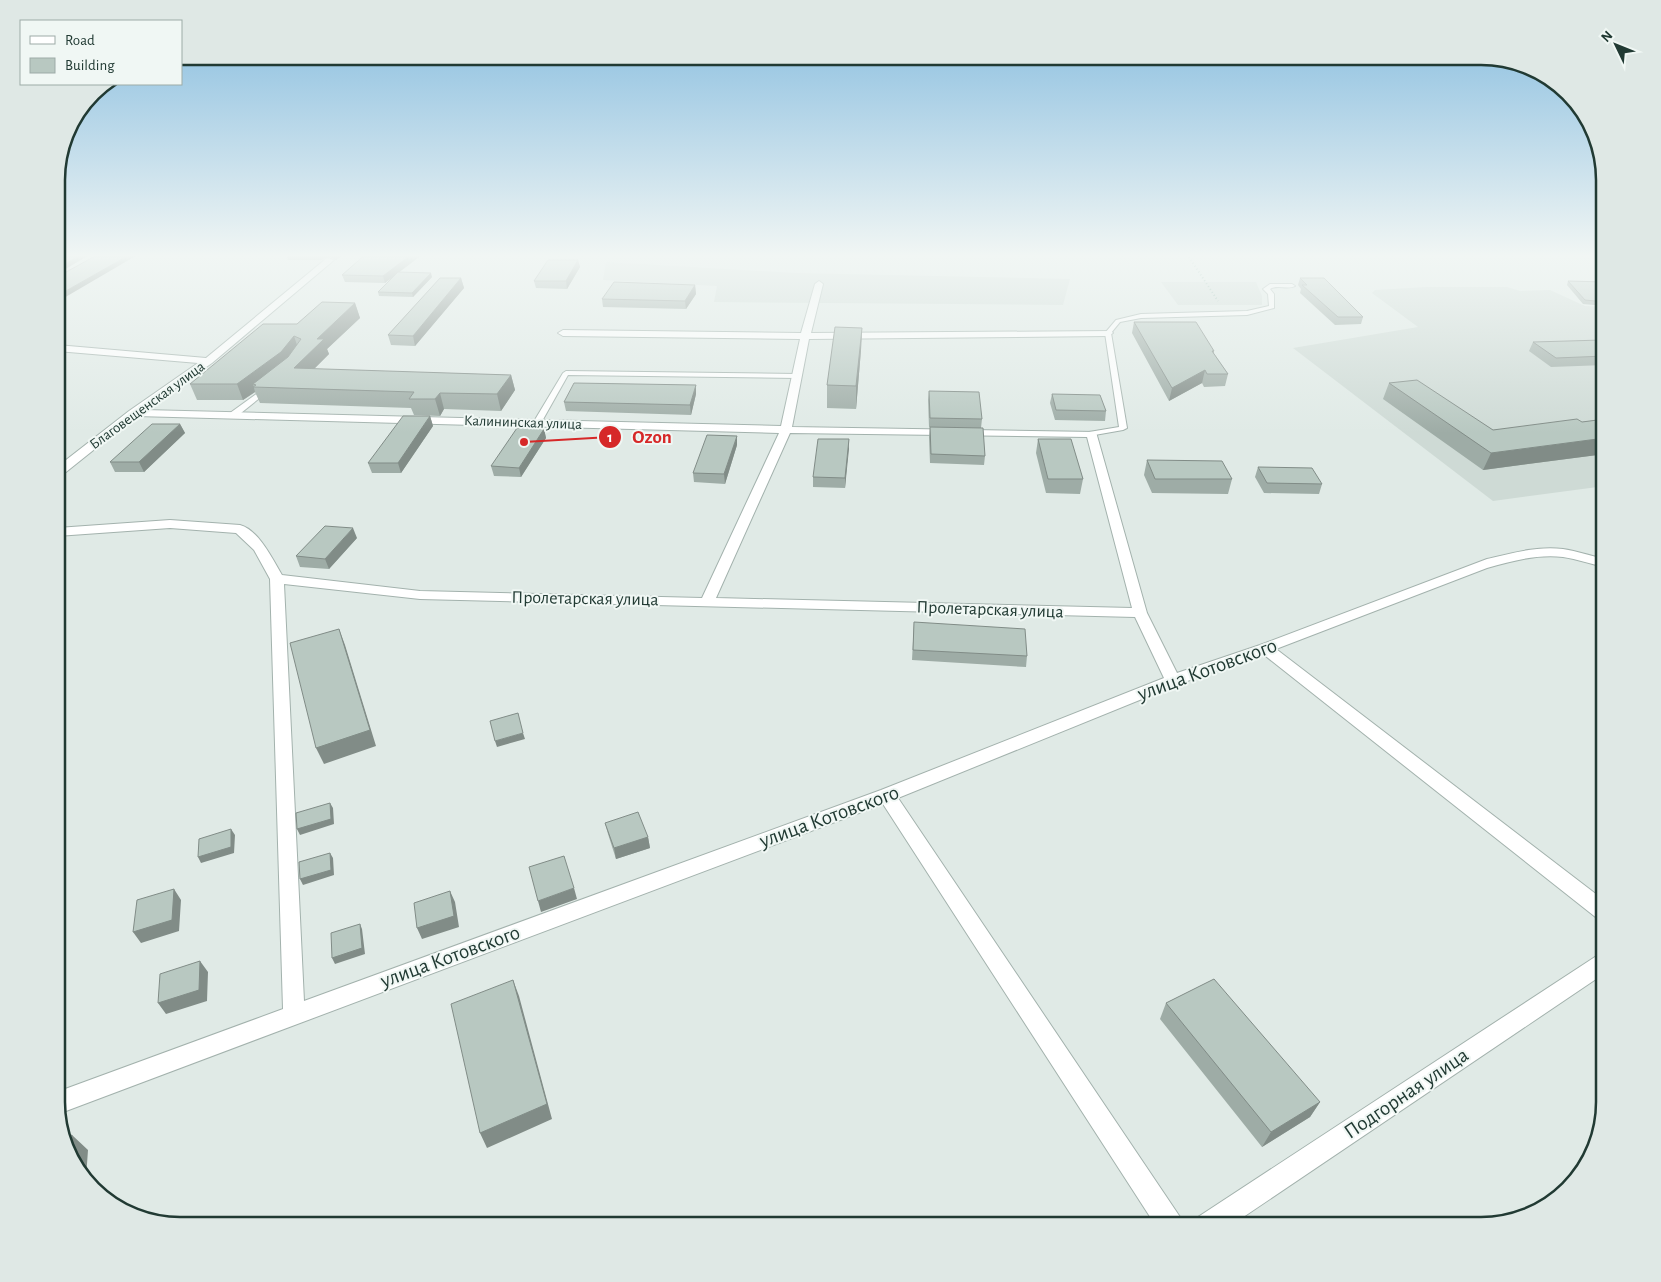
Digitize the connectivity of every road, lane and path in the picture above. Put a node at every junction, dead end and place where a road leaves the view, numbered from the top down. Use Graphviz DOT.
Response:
graph roads {
  1 [pos="265,314"];
  2 [pos="811,314"];
  3 [pos="1218,314"];
  4 [pos="563,333"];
  5 [pos="1108,333"];
  6 [pos="805,336"];
  7 [pos="65,349"];
  8 [pos="208,361"];
  9 [pos="797,376"];
  10 [pos="276,381"];
  11 [pos="133,413"];
  12 [pos="233,415"];
  13 [pos="537,423"];
  14 [pos="786,430"];
  15 [pos="1092,434"];
  16 [pos="65,466"];
  17 [pos="65,531"];
  18 [pos="1596,561"];
  19 [pos="277,579"];
  20 [pos="708,601"];
  21 [pos="1140,613"];
  22 [pos="1265,648"];
  23 [pos="1173,680"];
  24 [pos="887,795"];
  25 [pos="1596,906"];
  26 [pos="1596,967"];
  27 [pos="294,1014"];
  28 [pos="65,1100"];
  29 [pos="1166,1217"];
  30 [pos="1221,1217"];
  1 -- 8 [label="street, Благовещенская улица"];
  2 -- 6 [label="street"];
  3 -- 5 [label="lane"];
  4 -- 6 [label="street"];
  5 -- 6 [label="street"];
  5 -- 15 [label="lane"];
  6 -- 9 [label="street"];
  7 -- 8 [label="street"];
  8 -- 11 [label="street, Благовещенская улица"];
  9 -- 13 [label="lane"];
  9 -- 14 [label="street"];
  10 -- 12 [label="lane"];
  11 -- 12 [label="street, Калининская улица"];
  11 -- 16 [label="street, Благовещенская улица"];
  12 -- 13 [label="street, Калининская улица"];
  13 -- 14 [label="street, Калининская улица"];
  14 -- 15 [label="street, Калининская улица"];
  14 -- 20 [label="street"];
  15 -- 21 [label="street"];
  17 -- 19 [label="street"];
  18 -- 22 [label="street, улица Котовского"];
  19 -- 20 [label="street, Пролетарская улица"];
  19 -- 27 [label="street"];
  20 -- 21 [label="street, Пролетарская улица"];
  21 -- 23 [label="street"];
  22 -- 23 [label="street, улица Котовского"];
  22 -- 25 [label="street"];
  23 -- 24 [label="street, улица Котовского"];
  24 -- 27 [label="street, улица Котовского"];
  24 -- 29 [label="street"];
  26 -- 30 [label="street, Подгорная улица"];
  27 -- 28 [label="street, улица Котовского"];
}
